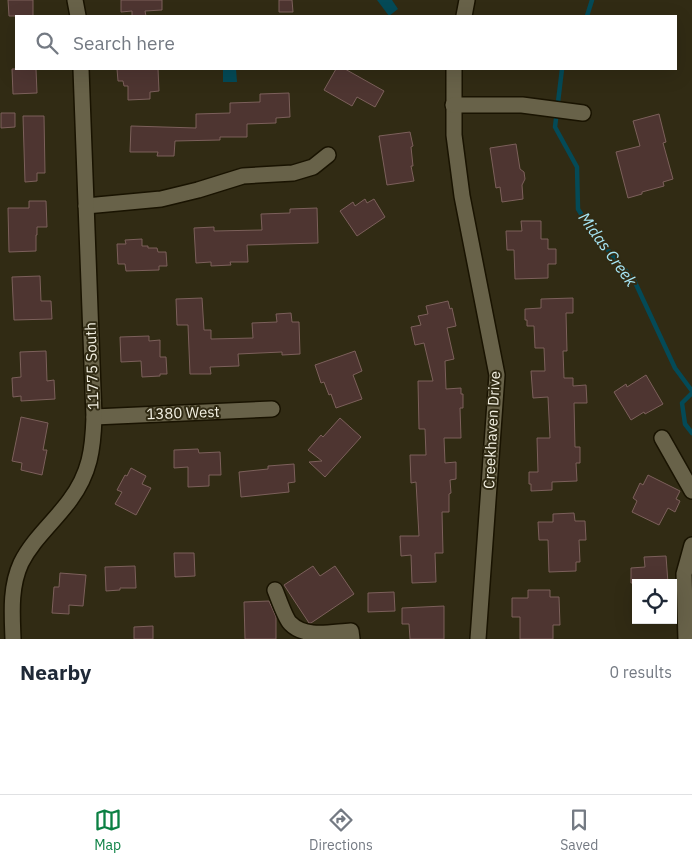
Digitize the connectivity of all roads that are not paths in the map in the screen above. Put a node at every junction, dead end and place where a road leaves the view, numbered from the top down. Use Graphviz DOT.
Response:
graph roads {
  1 [pos="74,0"];
  2 [pos="467,0"];
  3 [pos="78,15"];
  4 [pos="464,15"];
  5 [pos="81,70"];
  6 [pos="454,70"];
  7 [pos="453,104"];
  8 [pos="584,113"];
  9 [pos="328,155"];
  10 [pos="86,206"];
  11 [pos="272,409"];
  12 [pos="94,416"];
  13 [pos="662,438"];
  14 [pos="692,491"];
  15 [pos="692,544"];
  16 [pos="275,590"];
  17 [pos="13,639"];
  18 [pos="352,639"];
  19 [pos="478,639"];
  20 [pos="686,639"];
  1 -- 3 [label="street"];
  2 -- 4 [label="street"];
  5 -- 10 [label="street, 11775 South"];
  6 -- 7 [label="street, Creekhaven Drive"];
  7 -- 8 [label="street"];
  7 -- 19 [label="street, Creekhaven Drive"];
  9 -- 10 [label="street"];
  10 -- 12 [label="street, 11775 South"];
  11 -- 12 [label="street, 1380 West"];
  12 -- 17 [label="street, 11775 South"];
  13 -- 14 [label="street"];
  15 -- 20 [label="street"];
  16 -- 18 [label="street"];
}
